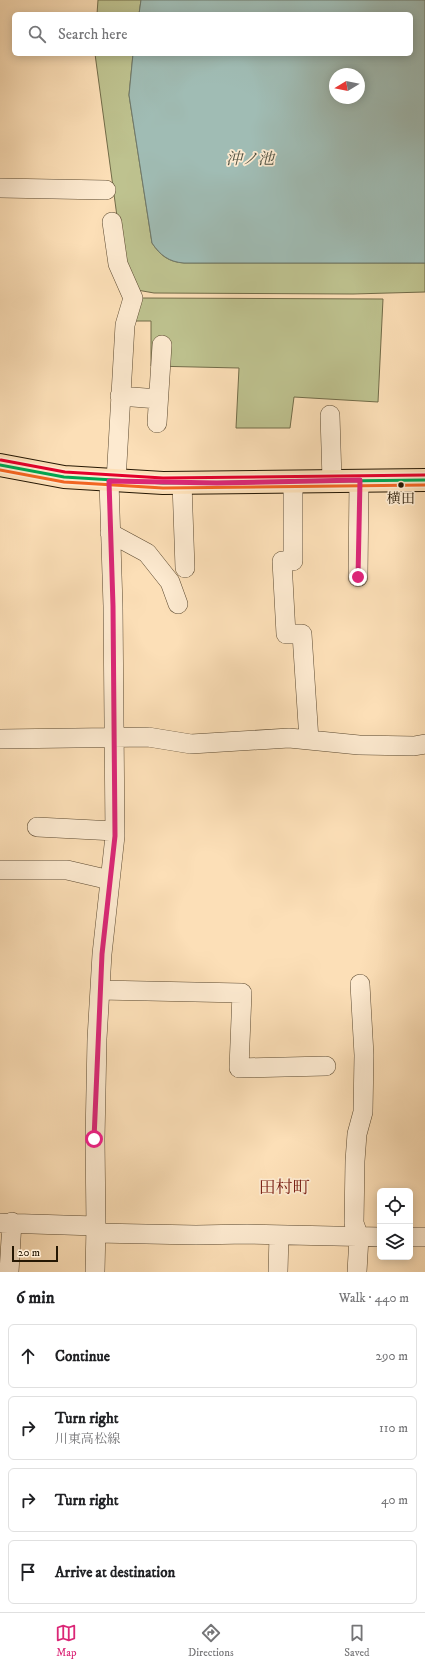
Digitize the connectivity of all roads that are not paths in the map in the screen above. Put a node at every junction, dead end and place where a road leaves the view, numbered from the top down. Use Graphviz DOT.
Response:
graph roads {
  1 [pos="0,188"];
  2 [pos="106,190"];
  3 [pos="112,222"];
  4 [pos="162,345"];
  5 [pos="120,396"];
  6 [pos="158,399"];
  7 [pos="330,415"];
  8 [pos="157,423"];
  9 [pos="0,465"];
  10 [pos="332,480"];
  11 [pos="360,480"];
  12 [pos="425,480"];
  13 [pos="113,481"];
  14 [pos="293,481"];
  15 [pos="182,483"];
  16 [pos="110,533"];
  17 [pos="185,568"];
  18 [pos="358,577"];
  19 [pos="178,604"];
  20 [pos="114,738"];
  21 [pos="0,739"];
  22 [pos="309,740"];
  23 [pos="425,744"];
  24 [pos="37,827"];
  25 [pos="115,831"];
  26 [pos="0,870"];
  27 [pos="110,880"];
  28 [pos="360,984"];
  29 [pos="100,990"];
  30 [pos="326,1066"];
  31 [pos="6,1222"];
  32 [pos="96,1229"];
  33 [pos="279,1235"];
  34 [pos="359,1237"];
  35 [pos="377,1237"];
  36 [pos="413,1237"];
  37 [pos="425,1237"];
  38 [pos="9,1272"];
  39 [pos="95,1272"];
  40 [pos="278,1272"];
  41 [pos="357,1272"];
  1 -- 2 [label="street"];
  3 -- 5 [label="street"];
  4 -- 6 [label="street"];
  5 -- 6 [label="street"];
  5 -- 13 [label="street"];
  6 -- 8 [label="street"];
  7 -- 10 [label="street"];
  9 -- 13 [label="main road"];
  10 -- 11 [label="main road"];
  10 -- 14 [label="main road"];
  11 -- 12 [label="main road"];
  11 -- 18 [label="street"];
  13 -- 15 [label="main road"];
  13 -- 16 [label="street"];
  14 -- 15 [label="main road"];
  14 -- 22 [label="street"];
  15 -- 17 [label="street"];
  16 -- 19 [label="street"];
  16 -- 20 [label="street"];
  20 -- 21 [label="street"];
  20 -- 22 [label="street"];
  20 -- 25 [label="street"];
  22 -- 23 [label="street"];
  24 -- 25 [label="street"];
  25 -- 27 [label="street"];
  26 -- 27 [label="street"];
  27 -- 29 [label="street"];
  28 -- 34 [label="street"];
  29 -- 30 [label="street"];
  29 -- 32 [label="street"];
  31 -- 32 [label="street"];
  31 -- 38 [label="street"];
  32 -- 33 [label="street"];
  32 -- 39 [label="street"];
  33 -- 34 [label="street"];
  33 -- 40 [label="street"];
  34 -- 35 [label="street"];
  34 -- 41 [label="street"];
  36 -- 37 [label="street"];
}
